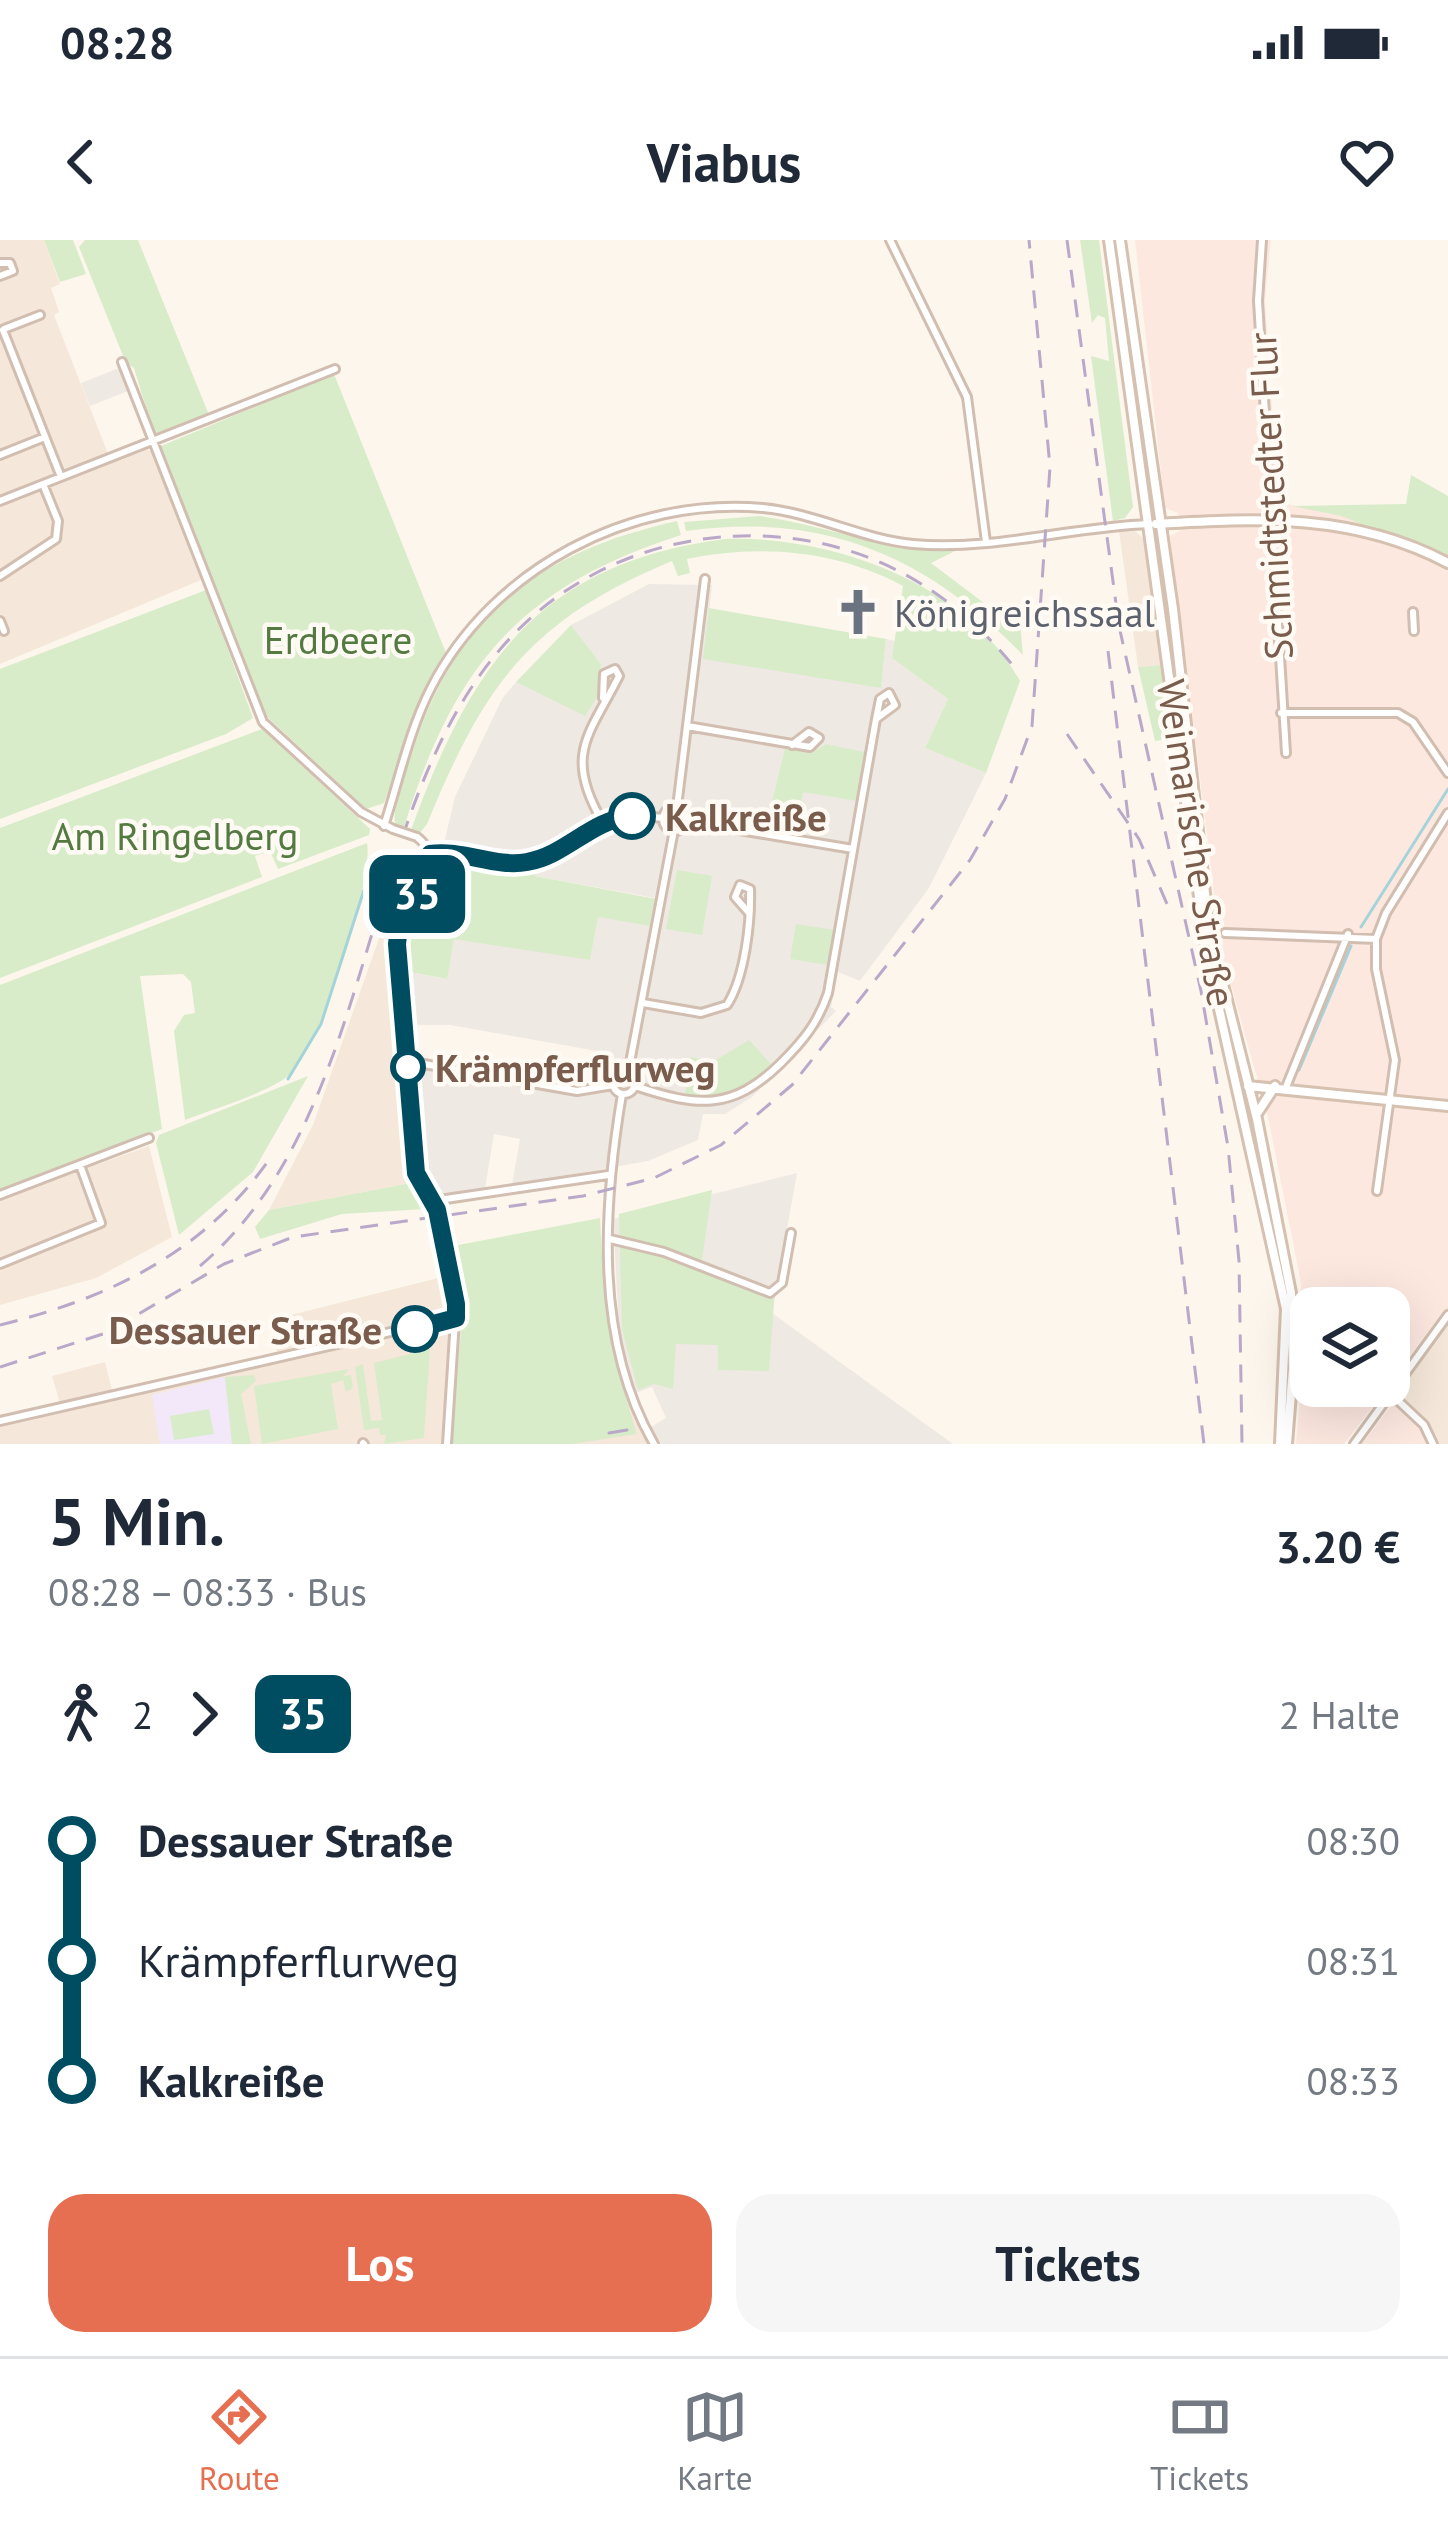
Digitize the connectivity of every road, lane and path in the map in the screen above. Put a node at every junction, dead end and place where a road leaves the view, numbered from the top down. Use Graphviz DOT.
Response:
graph roads {
  1 [pos="890,240"];
  2 [pos="1109,240"];
  3 [pos="1120,240"];
  4 [pos="1262,240"];
  5 [pos="1,260"];
  6 [pos="0,276"];
  7 [pos="40,315"];
  8 [pos="1,330"];
  9 [pos="122,362"];
  10 [pos="335,369"];
  11 [pos="45,437"];
  12 [pos="154,440"];
  13 [pos="0,455"];
  14 [pos="61,478"];
  15 [pos="44,484"];
  16 [pos="0,501"];
  17 [pos="1271,517"];
  18 [pos="1149,524"];
  19 [pos="1160,524"];
  20 [pos="986,542"];
  21 [pos="1448,563"];
  22 [pos="0,576"];
  23 [pos="705,579"];
  24 [pos="0,621"];
  25 [pos="4,631"];
  26 [pos="603,698"];
  27 [pos="1281,713"];
  28 [pos="876,718"];
  29 [pos="687,726"];
  30 [pos="792,745"];
  31 [pos="1286,753"];
  32 [pos="1448,773"];
  33 [pos="677,807"];
  34 [pos="1448,813"];
  35 [pos="663,818"];
  36 [pos="602,821"];
  37 [pos="686,821"];
  38 [pos="384,826"];
  39 [pos="674,830"];
  40 [pos="853,849"];
  41 [pos="430,854"];
  42 [pos="748,913"];
  43 [pos="1225,933"];
  44 [pos="1348,934"];
  45 [pos="1376,939"];
  46 [pos="643,1003"];
  47 [pos="407,1060"];
  48 [pos="628,1073"];
  49 [pos="613,1085"];
  50 [pos="634,1086"];
  51 [pos="1245,1086"];
  52 [pos="1281,1087"];
  53 [pos="622,1094"];
  54 [pos="1393,1098"];
  55 [pos="1448,1106"];
  56 [pos="1257,1119"];
  57 [pos="149,1138"];
  58 [pos="80,1165"];
  59 [pos="608,1175"];
  60 [pos="1377,1191"];
  61 [pos="0,1195"];
  62 [pos="432,1201"];
  63 [pos="791,1233"];
  64 [pos="610,1239"];
  65 [pos="0,1264"];
  66 [pos="1448,1315"];
  67 [pos="456,1318"];
  68 [pos="1410,1368"];
  69 [pos="1381,1407"];
  70 [pos="1405,1407"];
  71 [pos="0,1421"];
  72 [pos="447,1444"];
  73 [pos="654,1444"];
  74 [pos="1283,1444"];
  75 [pos="1354,1444"];
  76 [pos="1433,1444"];
  1 -- 20 [label="street"];
  2 -- 18 [label="main road, Weimarische Straße"];
  3 -- 19 [label="main road, Weimarische Straße"];
  4 -- 17 [label="street, Schmidtstedter Flur"];
  5 -- 6 [label="street"];
  7 -- 8 [label="street"];
  8 -- 11 [label="street"];
  9 -- 12 [label="street"];
  10 -- 12 [label="street"];
  11 -- 13 [label="street"];
  11 -- 14 [label="street"];
  12 -- 14 [label="street"];
  12 -- 38 [label="street"];
  14 -- 15 [label="street"];
  15 -- 16 [label="street"];
  15 -- 22 [label="street"];
  17 -- 19 [label="main road"];
  17 -- 21 [label="main road"];
  17 -- 27 [label="street, Schmidtstedter Flur"];
  18 -- 19 [label="main road"];
  18 -- 20 [label="street"];
  18 -- 51 [label="main road, Weimarische Straße"];
  19 -- 51 [label="main road, Weimarische Straße"];
  20 -- 38 [label="street"];
  23 -- 29 [label="street"];
  24 -- 25 [label="street"];
  26 -- 36 [label="street"];
  27 -- 31 [label="street, Schmidtstedter Flur"];
  27 -- 32 [label="street"];
  28 -- 40 [label="street"];
  29 -- 30 [label="street"];
  29 -- 33 [label="street"];
  33 -- 35 [label="street"];
  33 -- 37 [label="street"];
  34 -- 45 [label="street"];
  35 -- 36 [label="street"];
  35 -- 39 [label="street"];
  36 -- 41 [label="street"];
  37 -- 39 [label="street"];
  37 -- 40 [label="street"];
  38 -- 41 [label="street, bridge"];
  39 -- 46 [label="street"];
  40 -- 50 [label="street"];
  41 -- 47 [label="street"];
  42 -- 46 [label="street"];
  43 -- 44 [label="street"];
  44 -- 45 [label="street"];
  44 -- 52 [label="street"];
  45 -- 54 [label="street"];
  46 -- 48 [label="street"];
  47 -- 49 [label="street"];
  47 -- 62 [label="street"];
  48 -- 49 [label="street"];
  48 -- 50 [label="street"];
  49 -- 53 [label="street"];
  50 -- 53 [label="street"];
  51 -- 52 [label="main road"];
  51 -- 56 [label="main road, Weimarische Straße"];
  51 -- 74 [label="main road, Weimarische Straße"];
  52 -- 54 [label="main road"];
  52 -- 56 [label="main road"];
  53 -- 59 [label="street"];
  54 -- 55 [label="main road"];
  54 -- 60 [label="street"];
  56 -- 74 [label="main road, Weimarische Straße"];
  57 -- 58 [label="street"];
  58 -- 61 [label="street"];
  58 -- 65 [label="street"];
  59 -- 62 [label="street"];
  59 -- 64 [label="street"];
  62 -- 67 [label="street"];
  63 -- 64 [label="street"];
  64 -- 73 [label="street"];
  66 -- 68 [label="street"];
  67 -- 71 [label="street"];
  67 -- 72 [label="street"];
  69 -- 75 [label="street"];
  70 -- 76 [label="street"];
}
